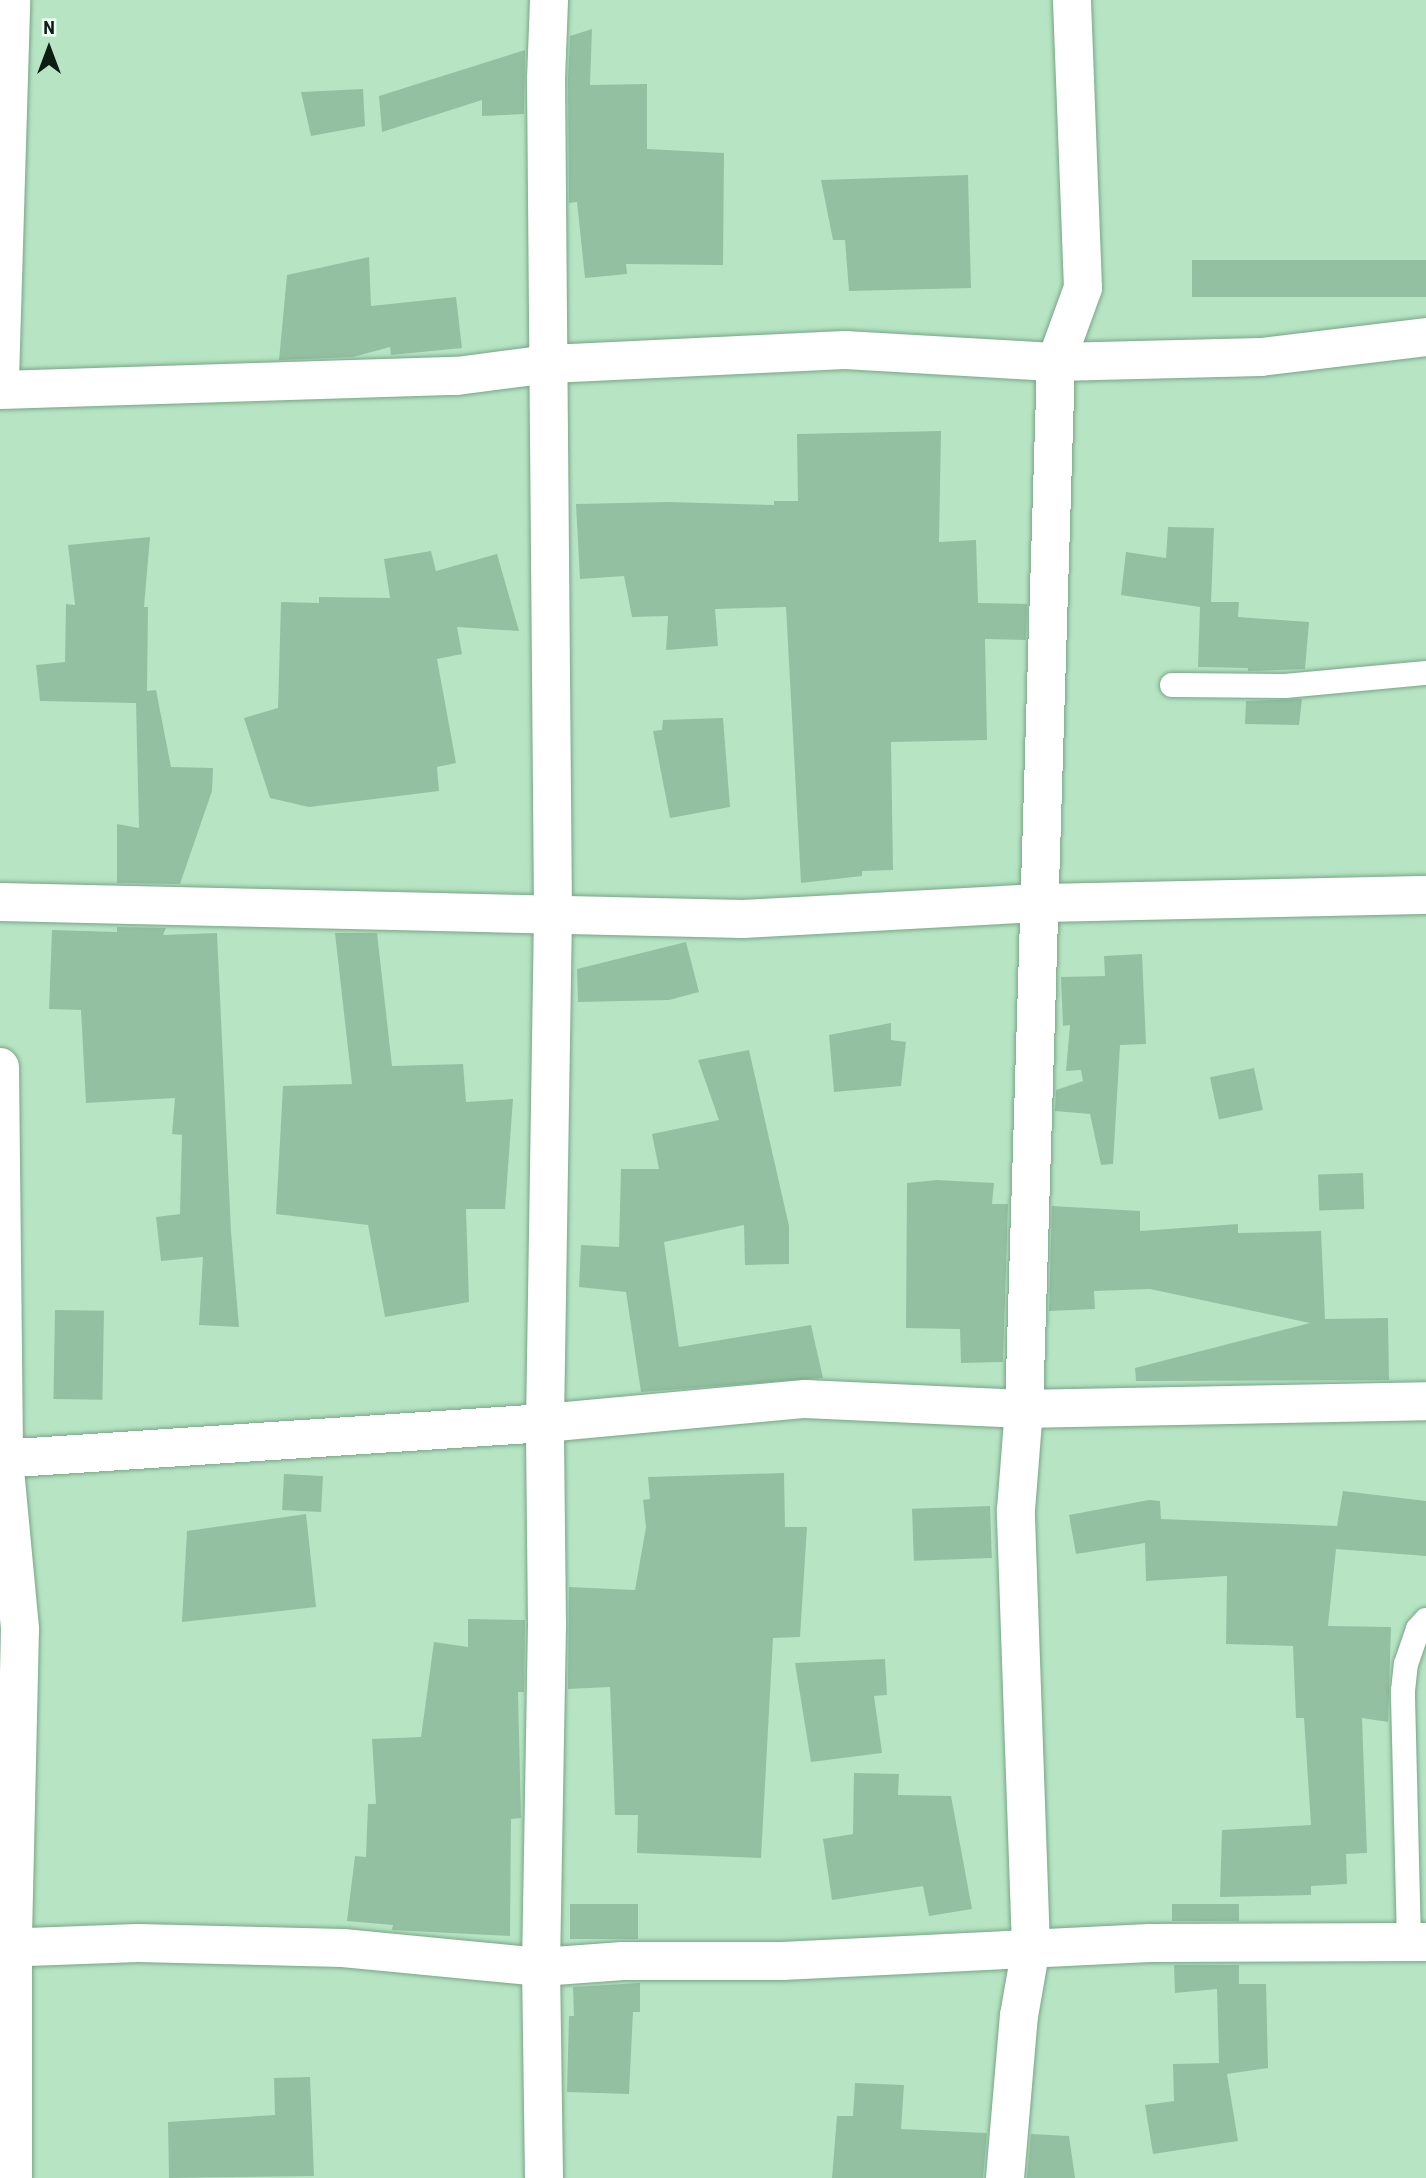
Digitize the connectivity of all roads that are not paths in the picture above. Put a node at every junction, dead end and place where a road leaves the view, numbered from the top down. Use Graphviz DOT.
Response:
graph roads {
  1 [pos="11,0"];
  2 [pos="548,0"];
  3 [pos="1072,0"];
  4 [pos="1426,337"];
  5 [pos="1056,362"];
  6 [pos="550,364"];
  7 [pos="0,380"];
  8 [pos="0,390"];
  9 [pos="1426,673"];
  10 [pos="1172,685"];
  11 [pos="1426,895"];
  12 [pos="0,902"];
  13 [pos="1040,903"];
  14 [pos="553,913"];
  15 [pos="0,1067"];
  16 [pos="1426,1401"];
  17 [pos="1024,1409"];
  18 [pos="545,1423"];
  19 [pos="2,1459"];
  20 [pos="1426,1620"];
  21 [pos="1417,1817"];
  22 [pos="1418,1942"];
  23 [pos="1031,1947"];
  24 [pos="7,1948"];
  25 [pos="541,1967"];
  26 [pos="13,2178"];
  27 [pos="544,2178"];
  28 [pos="1005,2178"];
  1 -- 7 [label="street"];
  2 -- 6 [label="street"];
  3 -- 5 [label="street"];
  4 -- 5 [label="street"];
  5 -- 6 [label="street"];
  5 -- 13 [label="street"];
  6 -- 8 [label="street"];
  6 -- 14 [label="street"];
  9 -- 10 [label="lane"];
  11 -- 13 [label="street"];
  12 -- 14 [label="street"];
  13 -- 14 [label="street"];
  13 -- 17 [label="street"];
  14 -- 18 [label="street"];
  15 -- 19 [label="street"];
  16 -- 17 [label="street"];
  17 -- 18 [label="street"];
  17 -- 23 [label="street"];
  18 -- 19 [label="street"];
  18 -- 25 [label="street"];
  19 -- 24 [label="street"];
  20 -- 21 [label="lane"];
  21 -- 22 [label="lane"];
  22 -- 23 [label="street"];
  23 -- 25 [label="street"];
  23 -- 28 [label="street"];
  24 -- 25 [label="street"];
  24 -- 26 [label="street"];
  25 -- 27 [label="street"];
}
